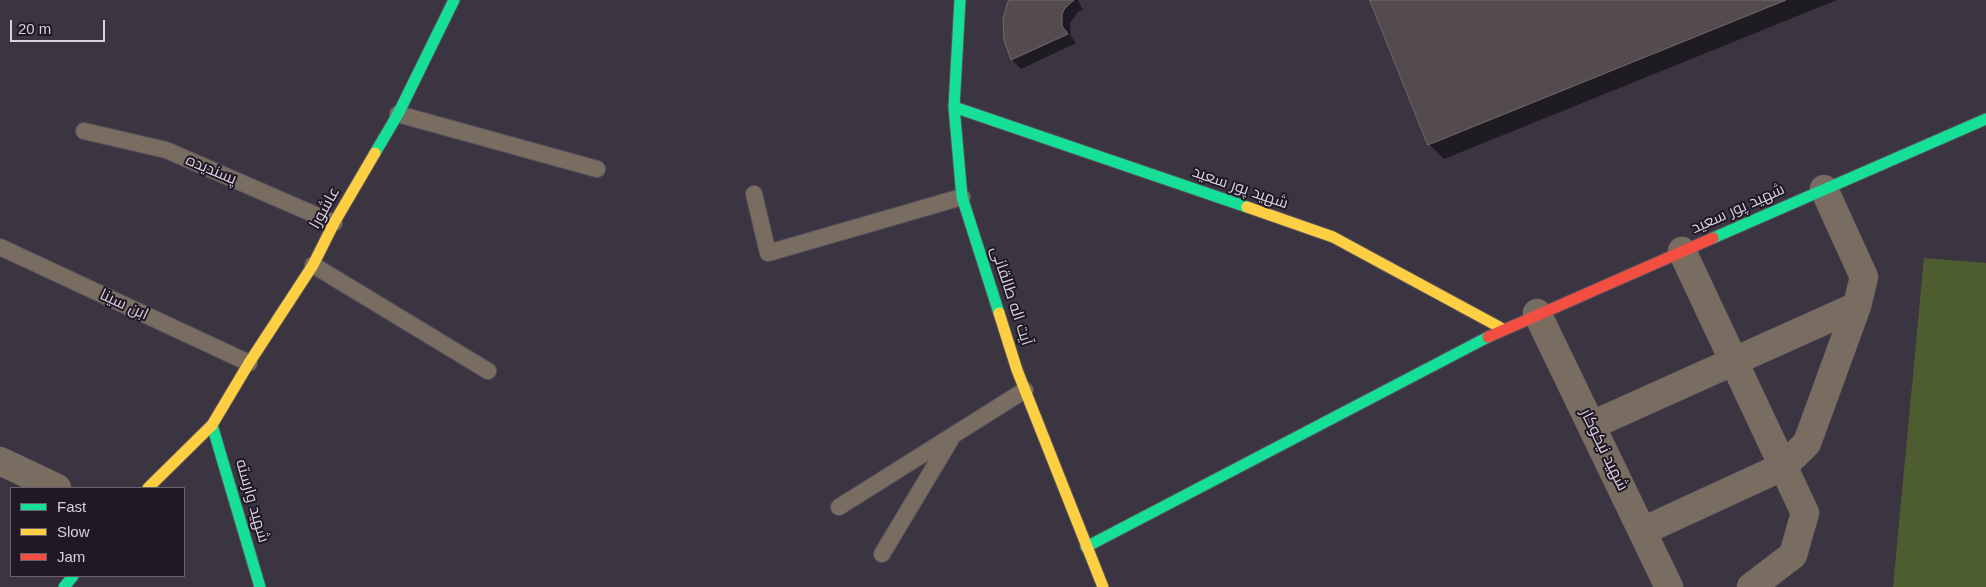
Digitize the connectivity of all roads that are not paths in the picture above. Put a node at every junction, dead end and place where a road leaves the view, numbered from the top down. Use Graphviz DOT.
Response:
graph roads {
  1 [pos="454,0"];
  2 [pos="960,0"];
  3 [pos="954,107"];
  4 [pos="398,114"];
  5 [pos="1986,119"];
  6 [pos="84,130"];
  7 [pos="597,169"];
  8 [pos="1824,189"];
  9 [pos="754,194"];
  10 [pos="962,197"];
  11 [pos="334,223"];
  12 [pos="0,248"];
  13 [pos="1682,251"];
  14 [pos="313,265"];
  15 [pos="1857,306"];
  16 [pos="1537,314"];
  17 [pos="1503,329"];
  18 [pos="1733,362"];
  19 [pos="249,363"];
  20 [pos="488,371"];
  21 [pos="1025,390"];
  22 [pos="212,425"];
  23 [pos="1592,425"];
  24 [pos="953,435"];
  25 [pos="0,461"];
  26 [pos="1784,466"];
  27 [pos="55,487"];
  28 [pos="149,487"];
  29 [pos="840,507"];
  30 [pos="1643,531"];
  31 [pos="1086,547"];
  32 [pos="882,554"];
  33 [pos="72,577"];
  34 [pos="64,587"];
  35 [pos="260,587"];
  36 [pos="1103,587"];
  37 [pos="1670,587"];
  38 [pos="1751,587"];
  1 -- 4 [label="street, عاشورا"];
  2 -- 3 [label="street, آیت اله طالقانی"];
  3 -- 10 [label="street, آیت اله طالقانی"];
  3 -- 17 [label="street, شهید پور سعید"];
  4 -- 7 [label="lane"];
  4 -- 11 [label="street, عاشورا"];
  5 -- 8 [label="street, شهید پور سعید"];
  6 -- 11 [label="lane, پسندیده"];
  8 -- 13 [label="street, شهید پور سعید"];
  8 -- 15 [label="street"];
  9 -- 10 [label="lane"];
  10 -- 21 [label="street, آیت اله طالقانی"];
  11 -- 14 [label="street, عاشورا"];
  12 -- 19 [label="lane, ابن سینا"];
  13 -- 16 [label="street, شهید پور سعید"];
  13 -- 18 [label="street"];
  14 -- 19 [label="street, عاشورا"];
  14 -- 20 [label="lane"];
  15 -- 18 [label="street"];
  15 -- 26 [label="street"];
  16 -- 17 [label="street, شهید پور سعید"];
  16 -- 23 [label="street, شهید نیکوکار"];
  17 -- 31 [label="street, شهید پور سعید"];
  18 -- 23 [label="street"];
  18 -- 26 [label="street"];
  19 -- 22 [label="street, عاشورا"];
  21 -- 24 [label="lane"];
  21 -- 31 [label="street, آیت اله طالقانی"];
  22 -- 28 [label="street, عاشورا"];
  22 -- 35 [label="street, شهید وارسته"];
  23 -- 30 [label="street, شهید نیکوکار"];
  24 -- 29 [label="lane"];
  24 -- 32 [label="lane"];
  25 -- 27 [label="street"];
  26 -- 30 [label="street"];
  26 -- 38 [label="street"];
  30 -- 37 [label="street, شهید نیکوکار"];
  31 -- 36 [label="street, آیت اله طالقانی"];
  33 -- 34 [label="street"];
}
